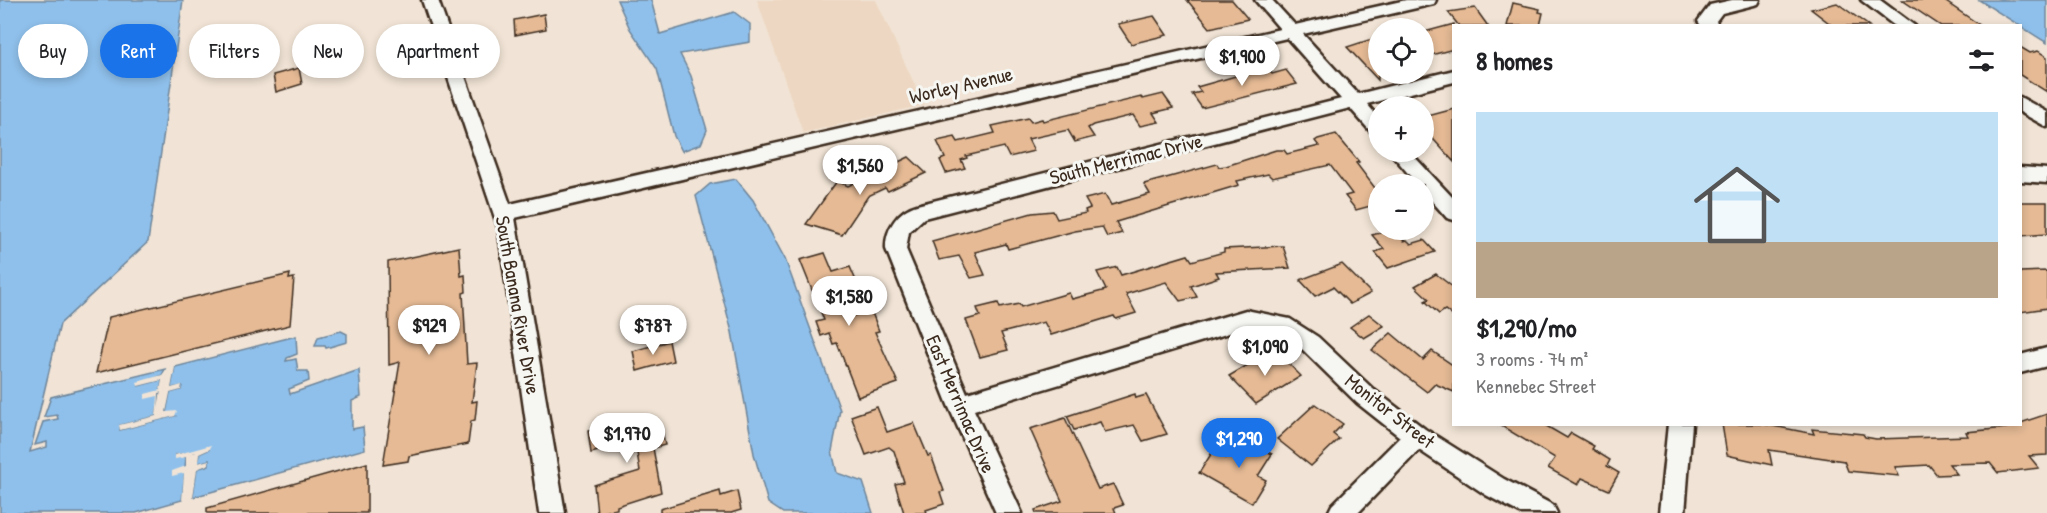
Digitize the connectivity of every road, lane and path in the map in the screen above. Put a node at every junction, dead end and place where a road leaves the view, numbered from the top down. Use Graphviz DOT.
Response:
graph roads {
  1 [pos="430,0"];
  2 [pos="1263,0"];
  3 [pos="1428,0"];
  4 [pos="1752,0"];
  5 [pos="1869,0"];
  6 [pos="1709,24"];
  7 [pos="1904,24"];
  8 [pos="1291,31"];
  9 [pos="1452,77"];
  10 [pos="1355,101"];
  11 [pos="2022,104"];
  12 [pos="1368,116"];
  13 [pos="2047,121"];
  14 [pos="1408,162"];
  15 [pos="2022,174"];
  16 [pos="2047,176"];
  17 [pos="1452,211"];
  18 [pos="504,213"];
  19 [pos="901,227"];
  20 [pos="2047,357"];
  21 [pos="2022,363"];
  22 [pos="960,405"];
  23 [pos="1680,426"];
  24 [pos="1417,436"];
  25 [pos="552,513"];
  26 [pos="1009,513"];
  27 [pos="1341,513"];
  28 [pos="1544,513"];
  29 [pos="1672,513"];
  1 -- 18 [label="street, South Banana River Drive"];
  2 -- 8 [label="street"];
  3 -- 8 [label="street, Worley Avenue"];
  4 -- 6 [label="street"];
  5 -- 7 [label="street"];
  8 -- 10 [label="street"];
  8 -- 18 [label="street, Worley Avenue"];
  9 -- 10 [label="street, South Merrimac Drive"];
  10 -- 12 [label="street"];
  10 -- 19 [label="street, South Merrimac Drive"];
  11 -- 13 [label="street"];
  14 -- 17 [label="street"];
  15 -- 16 [label="street"];
  18 -- 25 [label="street, South Banana River Drive"];
  19 -- 22 [label="street, East Merrimac Drive"];
  20 -- 21 [label="street"];
  22 -- 24 [label="street, Monitor Street"];
  22 -- 26 [label="street, East Merrimac Drive"];
  23 -- 29 [label="street"];
  24 -- 27 [label="street"];
  24 -- 28 [label="street, Monitor Street"];
}
